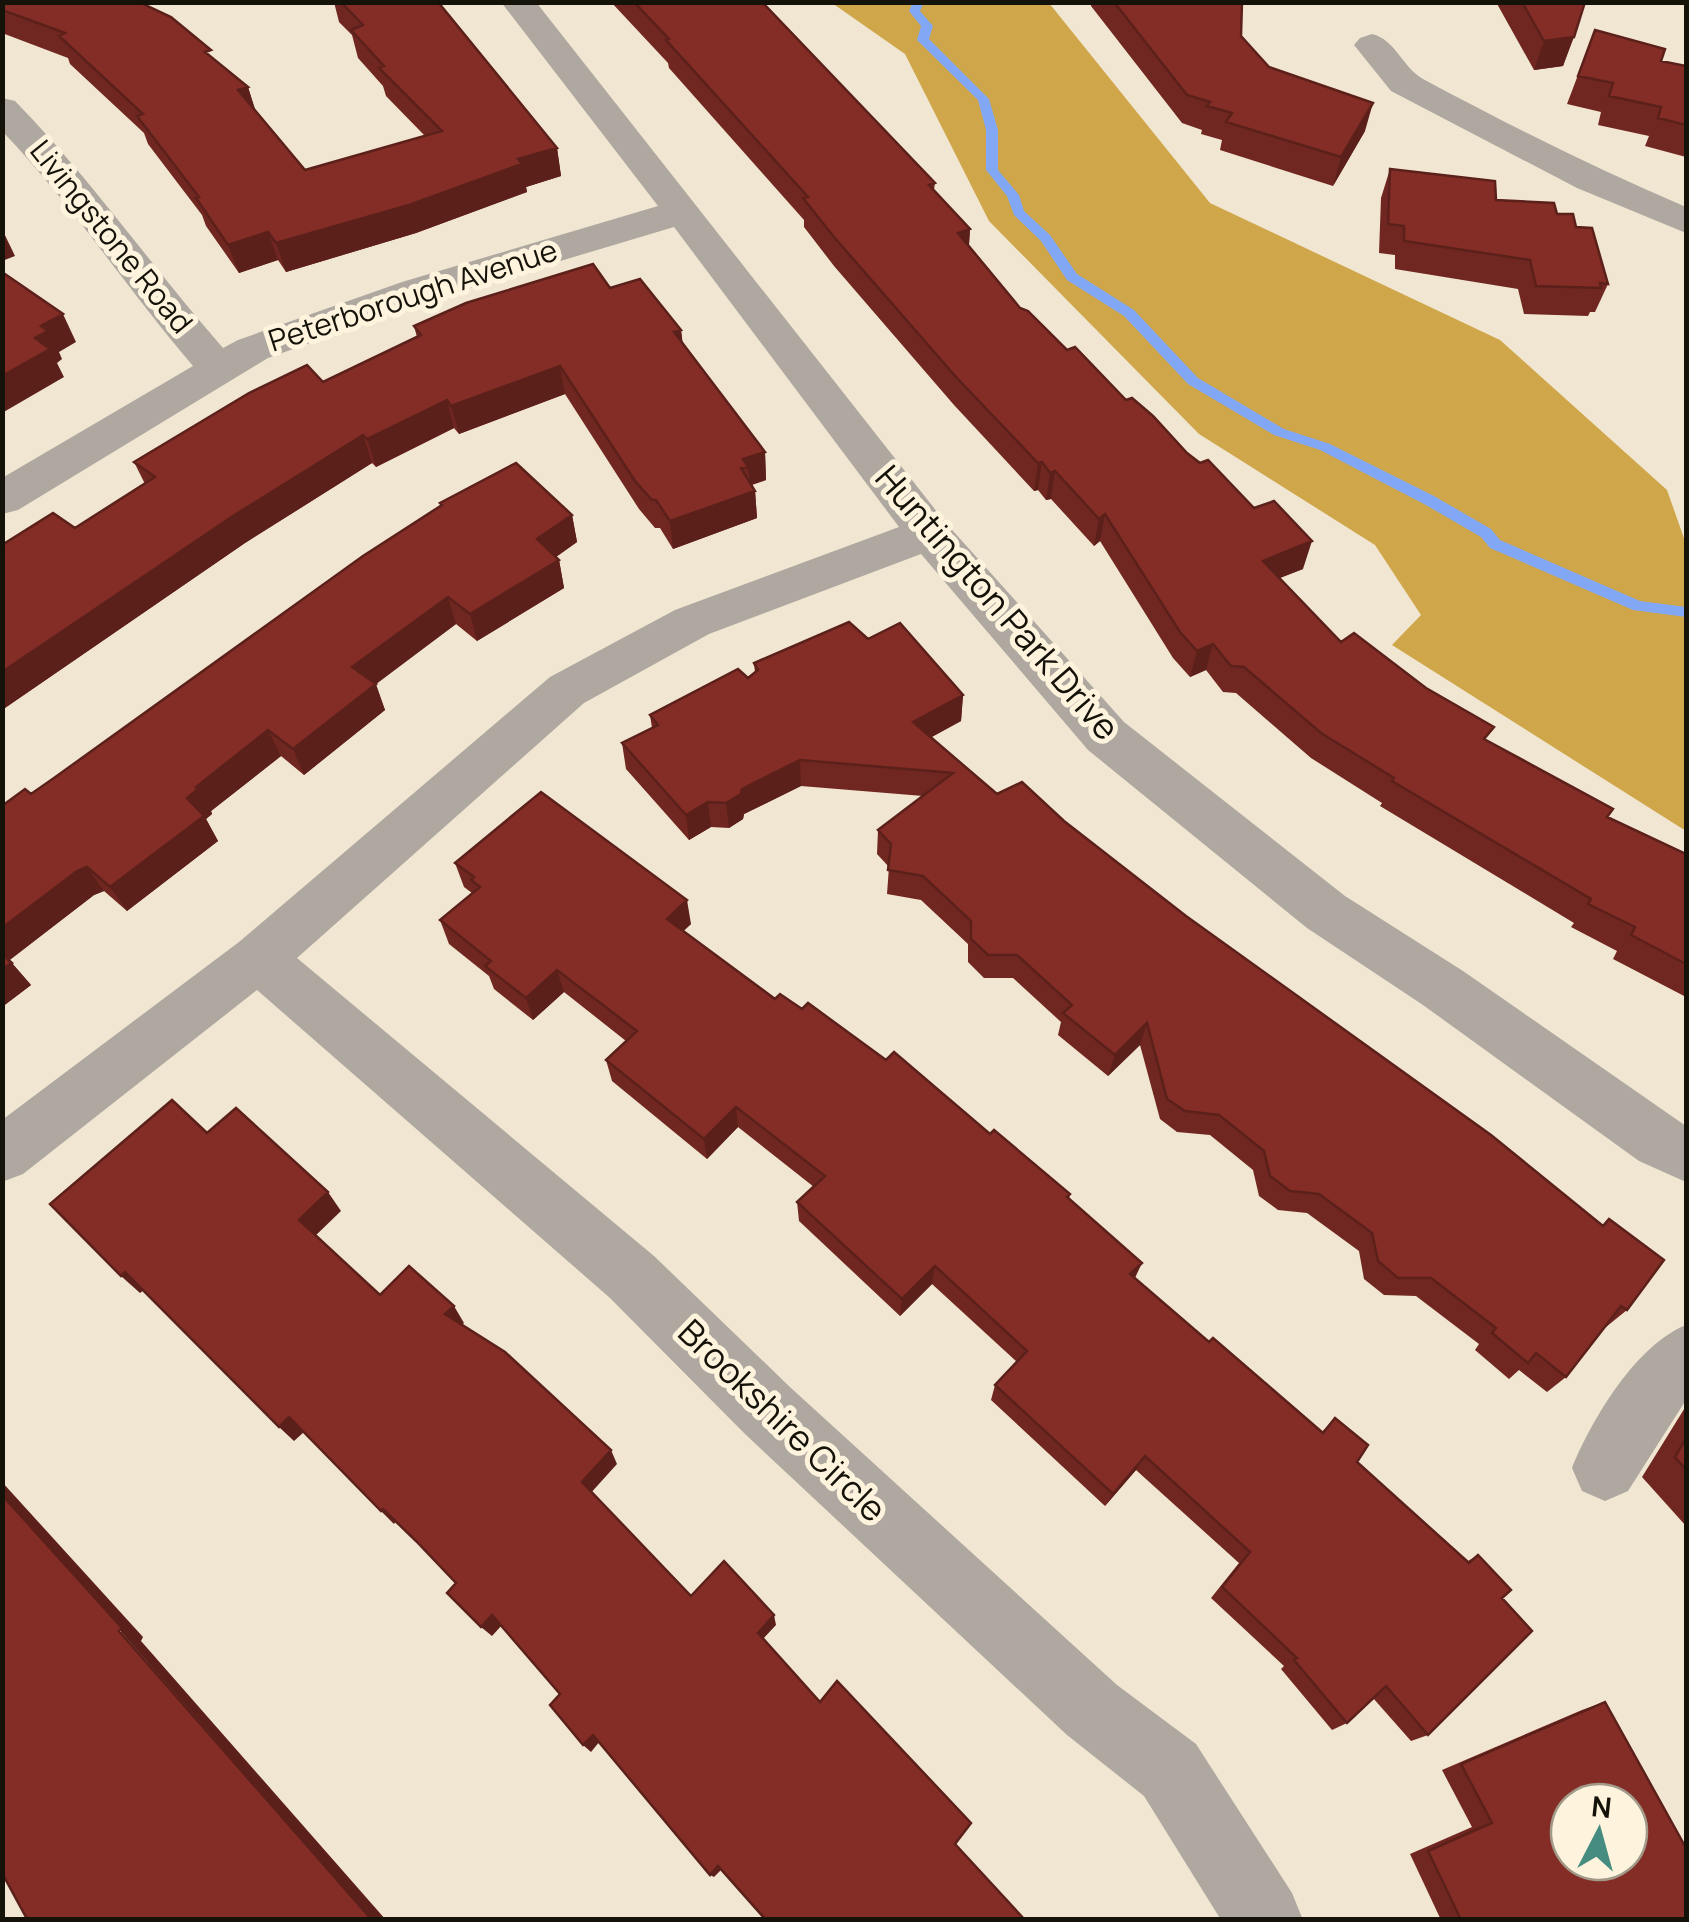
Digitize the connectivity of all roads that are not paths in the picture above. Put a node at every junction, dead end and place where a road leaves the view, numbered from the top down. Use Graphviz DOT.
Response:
graph roads {
  1 [pos="518,2"];
  2 [pos="1372,45"];
  3 [pos="2,110"];
  4 [pos="681,212"];
  5 [pos="1686,220"];
  6 [pos="217,368"];
  7 [pos="2,499"];
  8 [pos="929,532"];
  9 [pos="258,958"];
  10 [pos="1686,1155"];
  11 [pos="2,1156"];
  12 [pos="1686,1356"];
  13 [pos="1605,1468"];
  14 [pos="1265,1920"];
  1 -- 4 [label="street, Huntington Park Drive"];
  2 -- 5 [label="street"];
  3 -- 6 [label="street, Livingstone Road"];
  4 -- 6 [label="street, Peterborough Avenue"];
  4 -- 8 [label="street, Huntington Park Drive"];
  6 -- 7 [label="street, Peterborough Avenue"];
  8 -- 9 [label="street"];
  8 -- 10 [label="street, Huntington Park Drive"];
  9 -- 11 [label="street"];
  9 -- 14 [label="street, Brookshire Circle"];
  12 -- 13 [label="street"];
}
